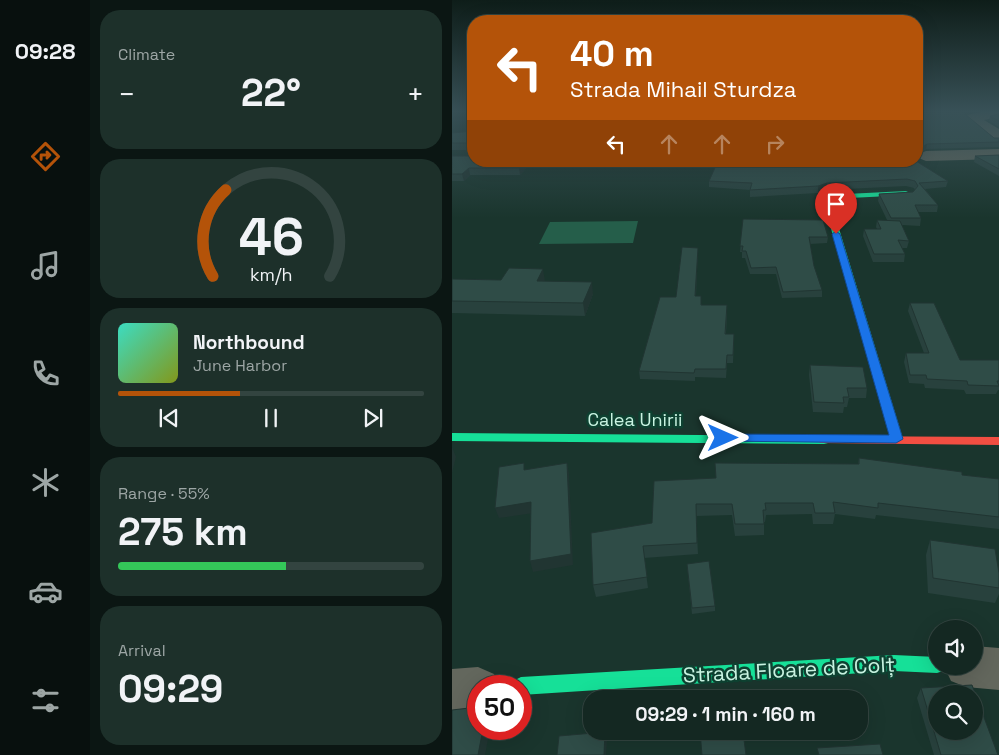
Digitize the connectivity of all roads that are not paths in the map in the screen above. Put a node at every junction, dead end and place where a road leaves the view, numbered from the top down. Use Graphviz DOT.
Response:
graph roads {
  1 [pos="998,154"];
  2 [pos="926,156"];
  3 [pos="906,193"];
  4 [pos="452,437"];
  5 [pos="896,439"];
  6 [pos="998,441"];
  7 [pos="928,665"];
  8 [pos="983,668"];
  9 [pos="998,669"];
  10 [pos="532,685"];
  11 [pos="467,689"];
  12 [pos="452,690"];
  1 -- 2 [label="street"];
  3 -- 5 [label="street"];
  4 -- 5 [label="street, Calea Unirii"];
  5 -- 6 [label="street, Calea Unirii"];
  7 -- 10 [label="street, Strada Floare de Colț"];
  8 -- 9 [label="street"];
  11 -- 12 [label="street"];
}
